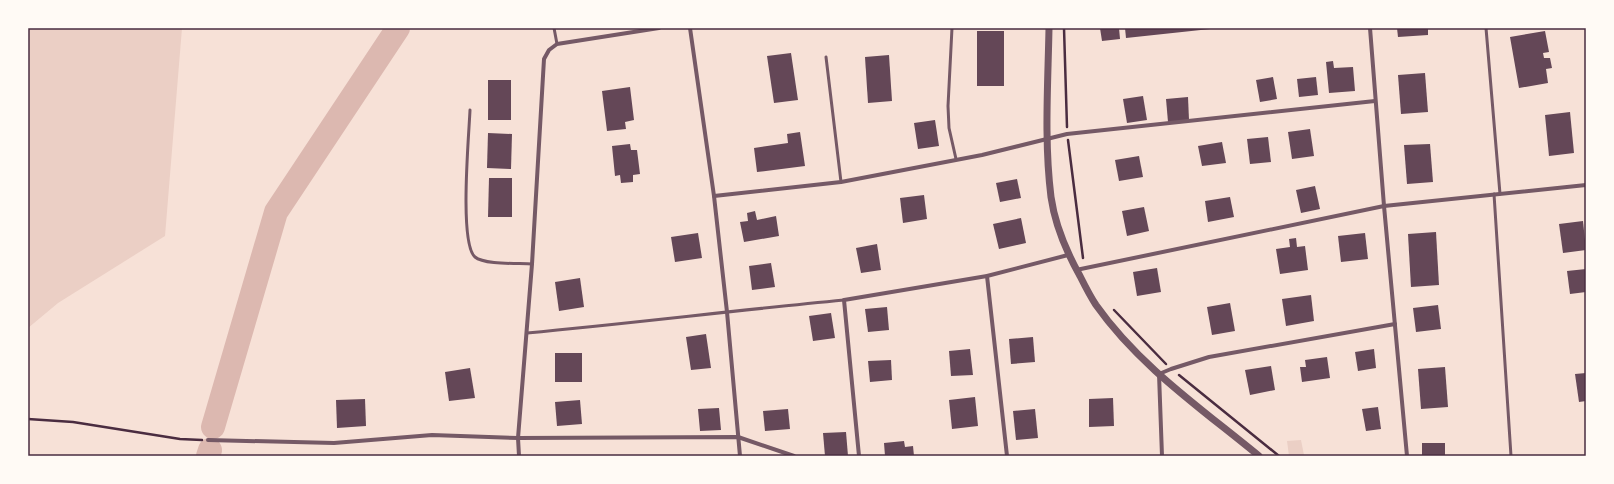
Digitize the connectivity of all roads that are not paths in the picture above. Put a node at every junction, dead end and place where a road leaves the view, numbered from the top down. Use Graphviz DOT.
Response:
graph roads {
  1 [pos="554,28"];
  2 [pos="659,28"];
  3 [pos="690,28"];
  4 [pos="952,28"];
  5 [pos="1049,28"];
  6 [pos="1370,28"];
  7 [pos="1486,28"];
  8 [pos="557,44"];
  9 [pos="826,57"];
  10 [pos="1376,101"];
  11 [pos="470,110"];
  12 [pos="1048,138"];
  13 [pos="956,160"];
  14 [pos="840,182"];
  15 [pos="1586,185"];
  16 [pos="1494,194"];
  17 [pos="1500,194"];
  18 [pos="714,196"];
  19 [pos="1384,206"];
  20 [pos="1068,255"];
  21 [pos="532,264"];
  22 [pos="1076,270"];
  23 [pos="987,276"];
  24 [pos="844,300"];
  25 [pos="727,312"];
  26 [pos="1395,324"];
  27 [pos="527,333"];
  28 [pos="1159,374"];
  29 [pos="738,437"];
  30 [pos="518,438"];
  31 [pos="208,440"];
  32 [pos="519,456"];
  33 [pos="740,456"];
  34 [pos="794,456"];
  35 [pos="859,456"];
  36 [pos="1006,456"];
  37 [pos="1162,456"];
  38 [pos="1260,456"];
  39 [pos="1407,456"];
  40 [pos="1511,456"];
  1 -- 8 [label="lane"];
  2 -- 8 [label="street"];
  3 -- 18 [label="street"];
  4 -- 13 [label="lane"];
  5 -- 12 [label="street"];
  6 -- 10 [label="street"];
  7 -- 17 [label="lane"];
  8 -- 21 [label="street"];
  9 -- 14 [label="lane"];
  10 -- 12 [label="street"];
  10 -- 19 [label="street"];
  11 -- 21 [label="lane"];
  12 -- 13 [label="street"];
  12 -- 20 [label="street"];
  13 -- 14 [label="street"];
  14 -- 18 [label="street"];
  15 -- 17 [label="street"];
  16 -- 17 [label="street"];
  16 -- 19 [label="street"];
  16 -- 40 [label="lane"];
  18 -- 25 [label="street"];
  19 -- 22 [label="street"];
  19 -- 26 [label="street"];
  20 -- 22 [label="street"];
  20 -- 23 [label="street"];
  21 -- 27 [label="street"];
  22 -- 28 [label="street"];
  23 -- 24 [label="street"];
  23 -- 36 [label="street"];
  24 -- 25 [label="lane"];
  24 -- 35 [label="street"];
  25 -- 27 [label="lane"];
  25 -- 29 [label="street"];
  26 -- 28 [label="street"];
  26 -- 39 [label="street"];
  27 -- 30 [label="street"];
  28 -- 37 [label="street"];
  28 -- 38 [label="street"];
  29 -- 30 [label="street"];
  29 -- 33 [label="street"];
  29 -- 34 [label="street"];
  30 -- 31 [label="street"];
  30 -- 32 [label="street"];
}
